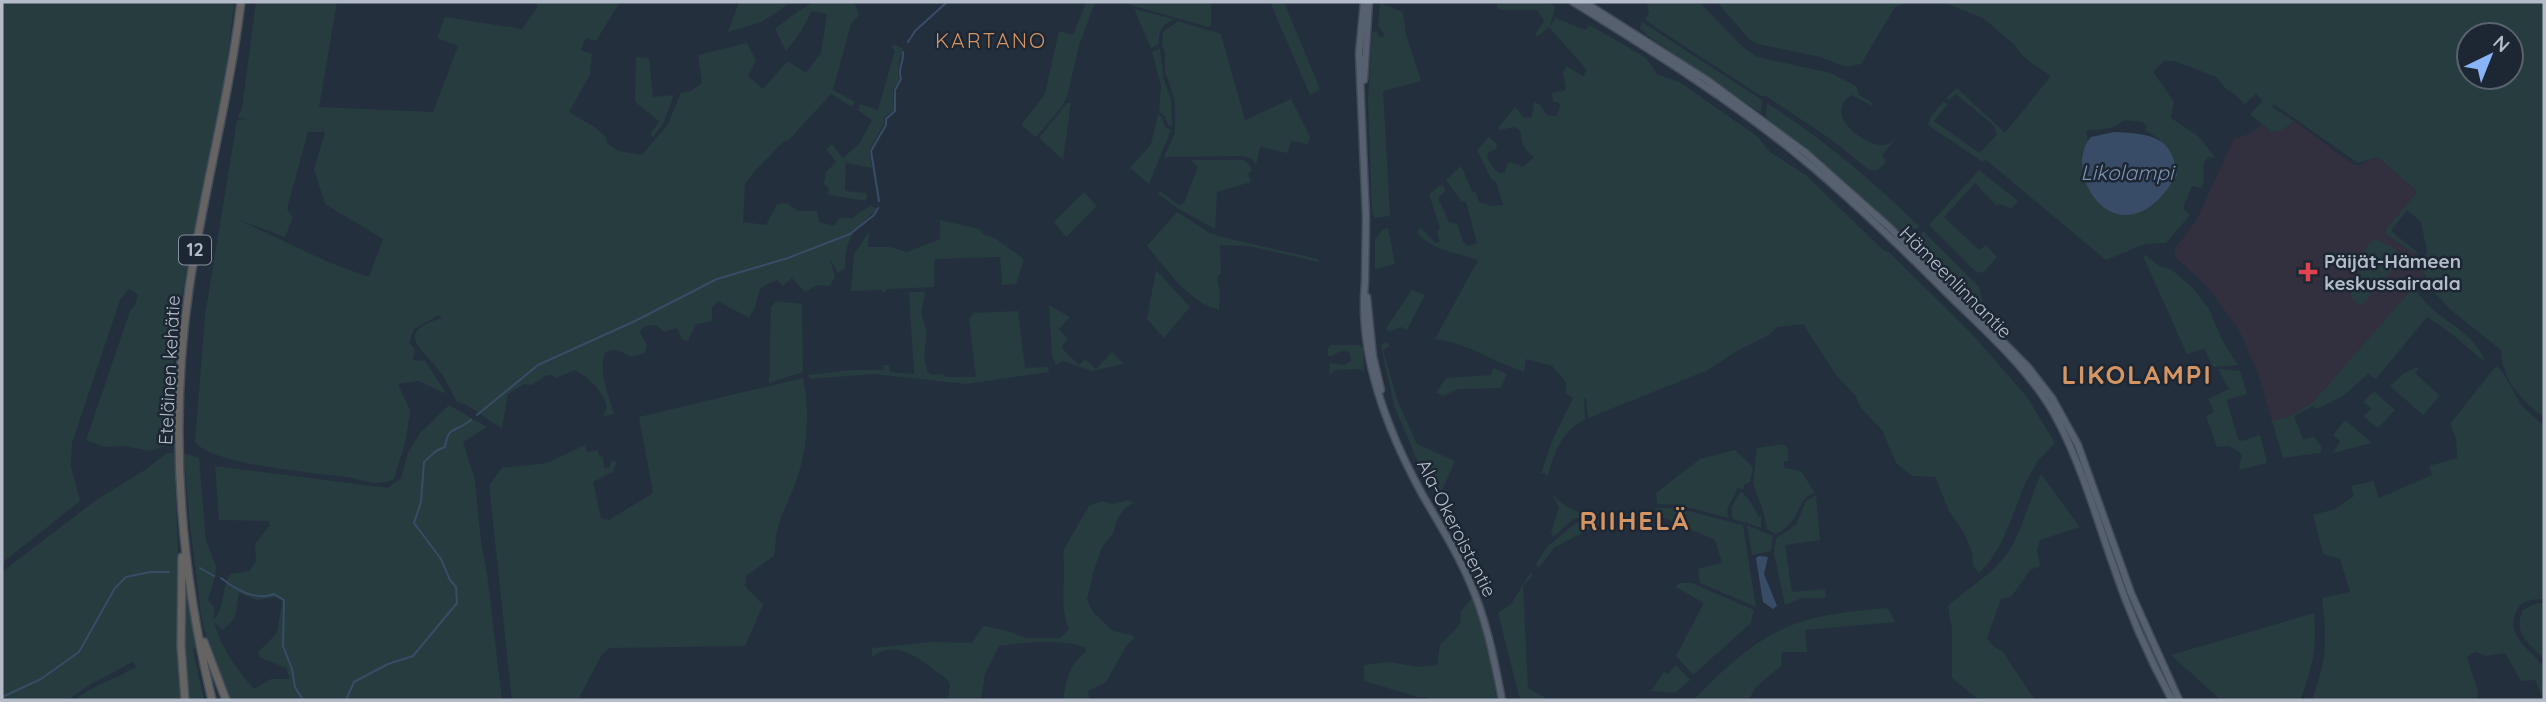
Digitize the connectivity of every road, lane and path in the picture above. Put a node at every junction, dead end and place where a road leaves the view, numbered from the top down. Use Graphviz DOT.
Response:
graph roads {
  1 [pos="241,2"];
  2 [pos="1366,2"];
  3 [pos="1573,2"];
  4 [pos="1584,2"];
  5 [pos="182,501"];
  6 [pos="190,585"];
  7 [pos="186,700"];
  8 [pos="212,700"];
  9 [pos="226,700"];
  10 [pos="1502,700"];
  11 [pos="2172,700"];
  12 [pos="2179,700"];
  1 -- 5 [label="highway, Eteläinen kehätie / 12"];
  2 -- 10 [label="main road, Ala-Okeroistentie"];
  3 -- 11 [label="main road, Hämeenlinnantie"];
  4 -- 12 [label="main road, Hämeenlinnantie"];
  5 -- 6 [label="highway, Eteläinen kehätie / 12"];
  5 -- 7 [label="highway"];
  6 -- 8 [label="highway, Eteläinen kehätie / 12"];
  6 -- 9 [label="highway"];
}
